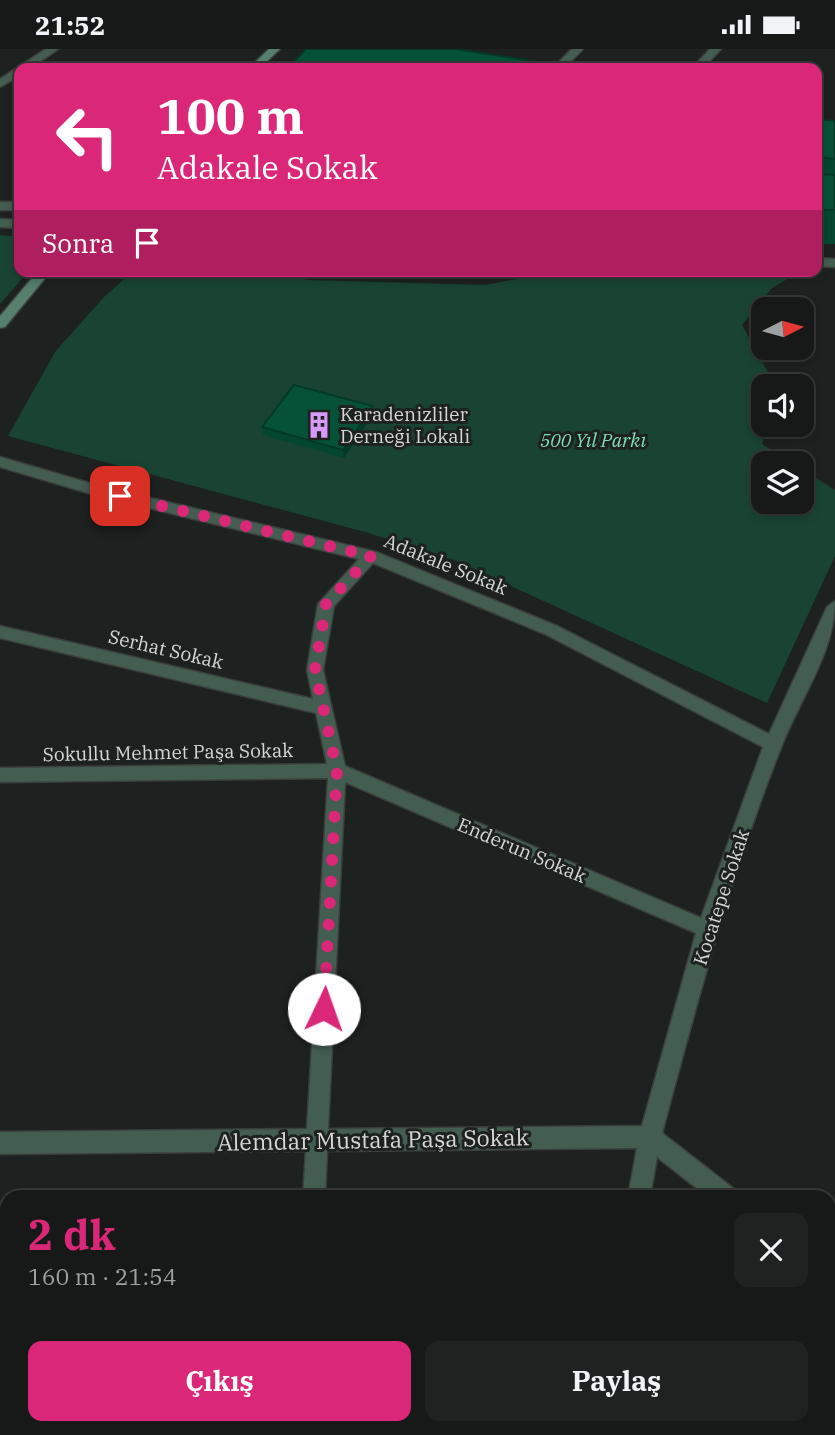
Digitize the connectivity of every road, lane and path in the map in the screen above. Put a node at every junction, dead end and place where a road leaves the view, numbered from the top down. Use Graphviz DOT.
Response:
graph roads {
  1 [pos="53,49"];
  2 [pos="275,49"];
  3 [pos="578,49"];
  4 [pos="716,49"];
  5 [pos="32,63"];
  6 [pos="260,63"];
  7 [pos="563,63"];
  8 [pos="702,63"];
  9 [pos="40,277"];
  10 [pos="0,324"];
  11 [pos="0,462"];
  12 [pos="371,556"];
  13 [pos="835,607"];
  14 [pos="0,632"];
  15 [pos="323,708"];
  16 [pos="773,744"];
  17 [pos="337,771"];
  18 [pos="0,775"];
  19 [pos="707,929"];
  20 [pos="650,1137"];
  21 [pos="316,1141"];
  22 [pos="0,1143"];
  23 [pos="314,1190"];
  24 [pos="640,1190"];
  25 [pos="717,1190"];
  1 -- 5 [label="street"];
  2 -- 6 [label="street"];
  3 -- 7 [label="street"];
  4 -- 8 [label="street"];
  9 -- 10 [label="street"];
  11 -- 12 [label="street, Adakale Sokak"];
  12 -- 15 [label="street"];
  12 -- 16 [label="street, Adakale Sokak"];
  13 -- 16 [label="street, Kocatepe Sokak"];
  14 -- 15 [label="street, Serhat Sokak"];
  15 -- 17 [label="street"];
  16 -- 19 [label="street, Kocatepe Sokak"];
  17 -- 18 [label="street, Sokullu Mehmet Paşa Sokak"];
  17 -- 19 [label="street, Enderun Sokak"];
  17 -- 21 [label="street"];
  19 -- 20 [label="street, Kocatepe Sokak"];
  20 -- 21 [label="street, Alemdar Mustafa Paşa Sokak"];
  20 -- 24 [label="street, Kocatepe Sokak"];
  20 -- 25 [label="street"];
  21 -- 22 [label="street, Alemdar Mustafa Paşa Sokak"];
  21 -- 23 [label="street"];
}
